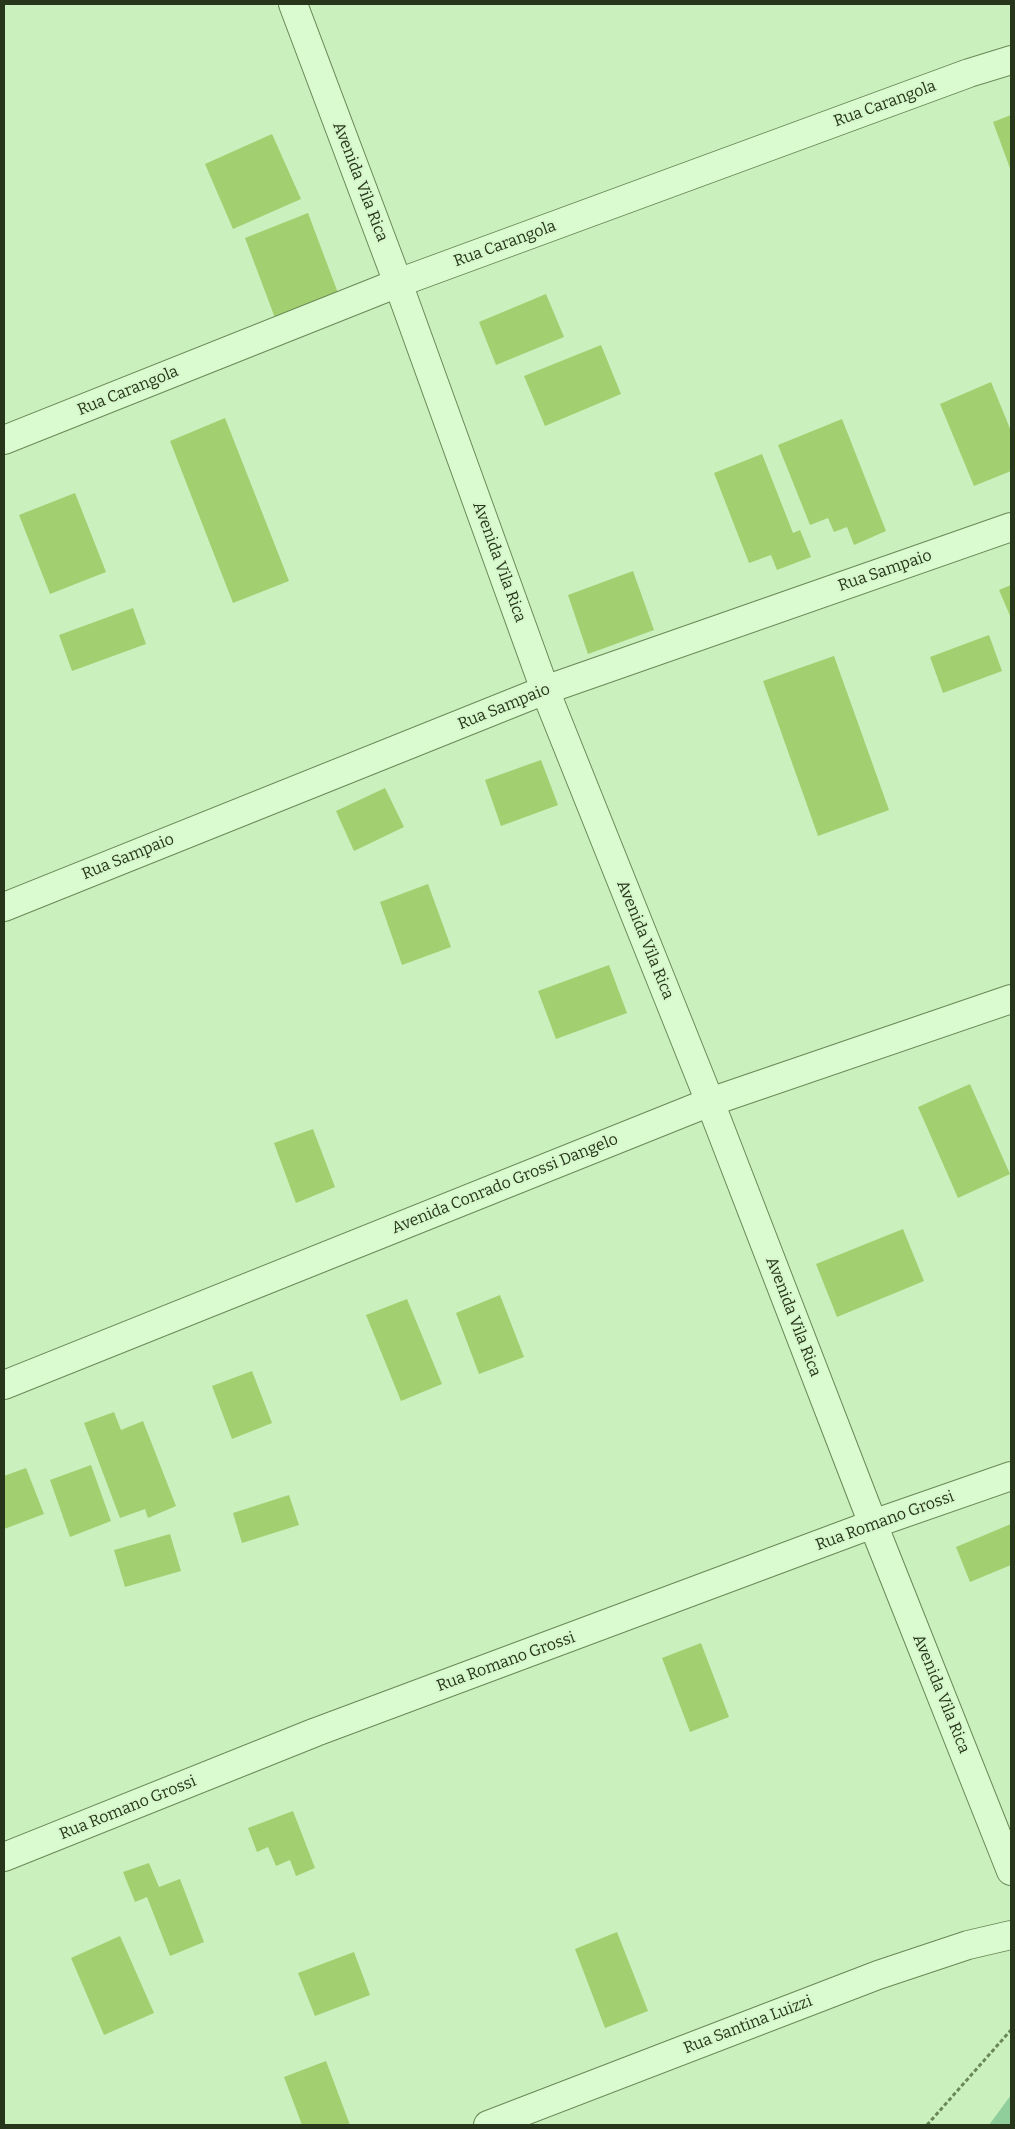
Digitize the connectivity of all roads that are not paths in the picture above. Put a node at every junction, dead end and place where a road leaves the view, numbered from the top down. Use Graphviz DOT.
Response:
graph roads {
  1 [pos="292,4"];
  2 [pos="1011,60"];
  3 [pos="398,283"];
  4 [pos="4,440"];
  5 [pos="1011,527"];
  6 [pos="545,690"];
  7 [pos="4,907"];
  8 [pos="1011,999"];
  9 [pos="710,1102"];
  10 [pos="4,1385"];
  11 [pos="1011,1476"];
  12 [pos="873,1524"];
  13 [pos="4,1857"];
  14 [pos="1011,1871"];
  15 [pos="1011,1934"];
  16 [pos="488,2125"];
  1 -- 3 [label="street, Avenida Vila Rica"];
  2 -- 3 [label="street, Rua Carangola"];
  3 -- 4 [label="street, Rua Carangola"];
  3 -- 6 [label="street, Avenida Vila Rica"];
  5 -- 6 [label="street, Rua Sampaio"];
  6 -- 7 [label="street, Rua Sampaio"];
  6 -- 9 [label="street, Avenida Vila Rica"];
  8 -- 9 [label="street, Avenida Conrado Grossi Dangelo"];
  9 -- 10 [label="street, Avenida Conrado Grossi Dangelo"];
  9 -- 12 [label="street, Avenida Vila Rica"];
  11 -- 12 [label="street, Rua Romano Grossi"];
  12 -- 13 [label="street, Rua Romano Grossi"];
  12 -- 14 [label="street, Avenida Vila Rica"];
  15 -- 16 [label="street, Rua Santina Luizzi"];
}
